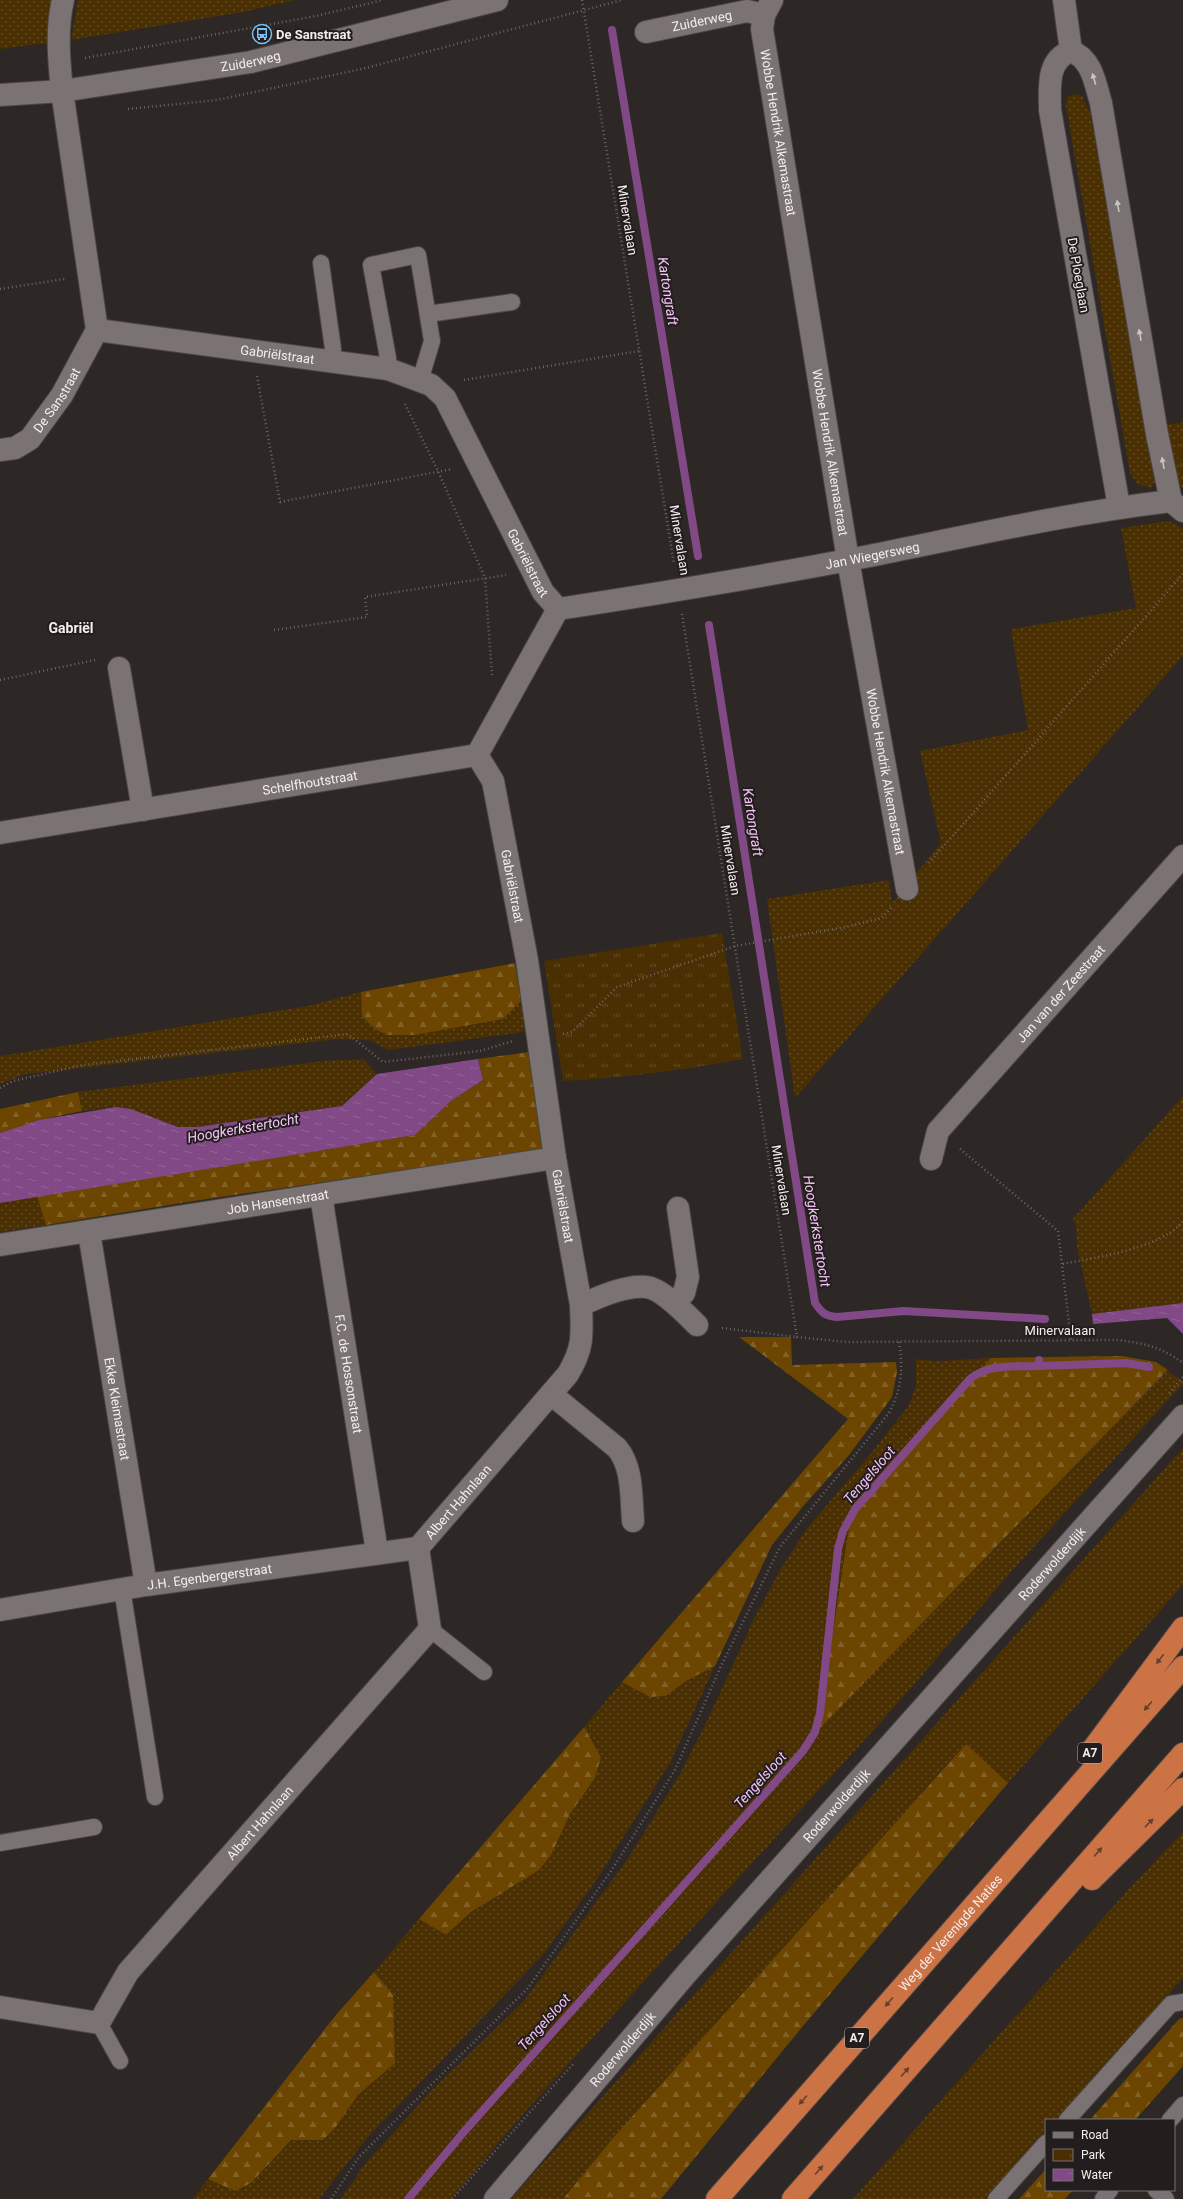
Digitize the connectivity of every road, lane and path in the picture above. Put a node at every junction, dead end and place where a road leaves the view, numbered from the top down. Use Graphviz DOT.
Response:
graph roads {
  1 [pos="63,0"];
  2 [pos="383,0"];
  3 [pos="497,0"];
  4 [pos="582,0"];
  5 [pos="1064,0"];
  6 [pos="768,7"];
  7 [pos="646,32"];
  8 [pos="1071,51"];
  9 [pos="59,63"];
  10 [pos="62,91"];
  11 [pos="0,96"];
  12 [pos="321,263"];
  13 [pos="90,275"];
  14 [pos="0,289"];
  15 [pos="512,302"];
  16 [pos="428,314"];
  17 [pos="97,330"];
  18 [pos="252,350"];
  19 [pos="640,351"];
  20 [pos="331,361"];
  21 [pos="388,369"];
  22 [pos="426,383"];
  23 [pos="0,450"];
  24 [pos="478,464"];
  25 [pos="438,471"];
  26 [pos="1177,506"];
  27 [pos="1119,507"];
  28 [pos="848,560"];
  29 [pos="532,571"];
  30 [pos="1183,574"];
  31 [pos="485,578"];
  32 [pos="678,591"];
  33 [pos="558,609"];
  34 [pos="274,630"];
  35 [pos="118,668"];
  36 [pos="492,677"];
  37 [pos="0,680"];
  38 [pos="477,755"];
  39 [pos="144,810"];
  40 [pos="0,833"];
  41 [pos="1183,856"];
  42 [pos="908,889"];
  43 [pos="735,946"];
  44 [pos="538,1038"];
  45 [pos="0,1088"];
  46 [pos="938,1131"];
  47 [pos="555,1158"];
  48 [pos="931,1159"];
  49 [pos="321,1195"];
  50 [pos="678,1208"];
  51 [pos="1183,1222"];
  52 [pos="89,1232"];
  53 [pos="0,1245"];
  54 [pos="1063,1264"];
  55 [pos="674,1302"];
  56 [pos="580,1305"];
  57 [pos="697,1325"];
  58 [pos="797,1337"];
  59 [pos="1071,1340"];
  60 [pos="899,1342"];
  61 [pos="1183,1364"];
  62 [pos="551,1394"];
  63 [pos="1183,1416"];
  64 [pos="633,1522"];
  65 [pos="418,1548"];
  66 [pos="377,1552"];
  67 [pos="146,1585"];
  68 [pos="122,1589"];
  69 [pos="0,1610"];
  70 [pos="1183,1628"];
  71 [pos="430,1629"];
  72 [pos="1183,1667"];
  73 [pos="484,1672"];
  74 [pos="1183,1754"];
  75 [pos="1183,1789"];
  76 [pos="155,1797"];
  77 [pos="94,1827"];
  78 [pos="0,1843"];
  79 [pos="997,1878"];
  80 [pos="1183,2002"];
  81 [pos="0,2006"];
  82 [pos="962,2008"];
  83 [pos="99,2023"];
  84 [pos="120,2061"];
  85 [pos="1183,2105"];
  86 [pos="1068,2119"];
  87 [pos="1171,2119"];
  88 [pos="1045,2144"];
  89 [pos="1109,2191"];
  90 [pos="1157,2191"];
  91 [pos="331,2199"];
  92 [pos="496,2199"];
  93 [pos="717,2199"];
  94 [pos="793,2199"];
  95 [pos="996,2199"];
  96 [pos="1103,2199"];
  97 [pos="1166,2199"];
  1 -- 9 [label="street"];
  2 -- 9 [label="path"];
  3 -- 10 [label="street, Zuiderweg"];
  4 -- 19 [label="path, Minervalaan"];
  5 -- 8 [label="street"];
  6 -- 7 [label="street, Zuiderweg"];
  6 -- 28 [label="street, Wobbe Hendrik Alkemastraat"];
  26 -- 8 [label="street, one-way"];
  8 -- 27 [label="street, De Ploeglaan"];
  9 -- 10 [label="street"];
  10 -- 11 [label="street, Zuiderweg"];
  10 -- 13 [label="street"];
  12 -- 20 [label="lane"];
  13 -- 14 [label="path"];
  13 -- 17 [label="street"];
  15 -- 16 [label="lane"];
  16 -- 21 [label="lane"];
  16 -- 22 [label="lane"];
  17 -- 18 [label="street, Gabriëlstraat"];
  17 -- 23 [label="street, De Sanstraat"];
  18 -- 20 [label="street, Gabriëlstraat"];
  18 -- 25 [label="path"];
  19 -- 22 [label="path"];
  19 -- 32 [label="path, Minervalaan"];
  20 -- 21 [label="street, Gabriëlstraat"];
  21 -- 22 [label="street, Gabriëlstraat"];
  21 -- 25 [label="path"];
  22 -- 24 [label="street, Gabriëlstraat"];
  24 -- 25 [label="path"];
  24 -- 29 [label="street, Gabriëlstraat"];
  25 -- 31 [label="path"];
  26 -- 27 [label="street, Jan Wiegersweg"];
  27 -- 28 [label="street, Jan Wiegersweg"];
  28 -- 32 [label="street, Jan Wiegersweg"];
  28 -- 42 [label="street, Wobbe Hendrik Alkemastraat"];
  29 -- 31 [label="path"];
  29 -- 33 [label="street, Gabriëlstraat"];
  30 -- 42 [label="path"];
  31 -- 34 [label="path"];
  31 -- 36 [label="path"];
  32 -- 33 [label="street, Jan Wiegersweg"];
  32 -- 43 [label="path, Minervalaan"];
  33 -- 38 [label="street, Gabriëlstraat"];
  35 -- 37 [label="path"];
  35 -- 39 [label="street"];
  38 -- 39 [label="street, Schelfhoutstraat"];
  38 -- 44 [label="street, Gabriëlstraat"];
  39 -- 40 [label="street, Schelfhoutstraat"];
  41 -- 46 [label="street, Jan van der Zeestraat"];
  42 -- 43 [label="path"];
  43 -- 44 [label="path"];
  43 -- 58 [label="path, Minervalaan"];
  44 -- 45 [label="path"];
  44 -- 47 [label="street, Gabriëlstraat"];
  46 -- 48 [label="street, Jan van der Zeestraat"];
  46 -- 54 [label="path"];
  47 -- 49 [label="street, Job Hansenstraat"];
  47 -- 56 [label="street, Gabriëlstraat"];
  49 -- 52 [label="street, Job Hansenstraat"];
  49 -- 66 [label="street, F.C. de Hossonstraat"];
  50 -- 55 [label="street"];
  51 -- 54 [label="path"];
  52 -- 53 [label="street, Job Hansenstraat"];
  52 -- 67 [label="street, Ekke Kleimastraat"];
  54 -- 59 [label="path"];
  55 -- 56 [label="street"];
  55 -- 57 [label="street"];
  56 -- 62 [label="street, Albert Hahnlaan"];
  57 -- 58 [label="path"];
  58 -- 60 [label="path, Minervalaan"];
  59 -- 60 [label="path, Minervalaan"];
  59 -- 61 [label="path, Minervalaan"];
  60 -- 91 [label="path"];
  62 -- 64 [label="street"];
  62 -- 65 [label="street, Albert Hahnlaan"];
  63 -- 92 [label="street, Roderwolderdijk"];
  65 -- 66 [label="street, J.H. Egenbergerstraat"];
  65 -- 71 [label="street, Albert Hahnlaan"];
  66 -- 67 [label="street, J.H. Egenbergerstraat"];
  67 -- 68 [label="street, J.H. Egenbergerstraat"];
  68 -- 69 [label="street, J.H. Egenbergerstraat"];
  68 -- 76 [label="lane"];
  70 -- 79 [label="highway, A7, one-way"];
  71 -- 73 [label="lane"];
  71 -- 83 [label="street, Albert Hahnlaan"];
  72 -- 79 [label="highway, Weg der Verenigde Naties / A7, one-way"];
  82 -- 74 [label="highway, one-way"];
  82 -- 75 [label="highway, one-way"];
  77 -- 78 [label="lane"];
  79 -- 93 [label="highway, Weg der Verenigde Naties / A7, one-way"];
  80 -- 86 [label="lane"];
  81 -- 83 [label="street"];
  94 -- 82 [label="highway, one-way"];
  83 -- 84 [label="lane"];
  85 -- 87 [label="lane"];
  88 -- 95 [label="lane"];
  89 -- 96 [label="lane"];
  90 -- 97 [label="lane"];
}
